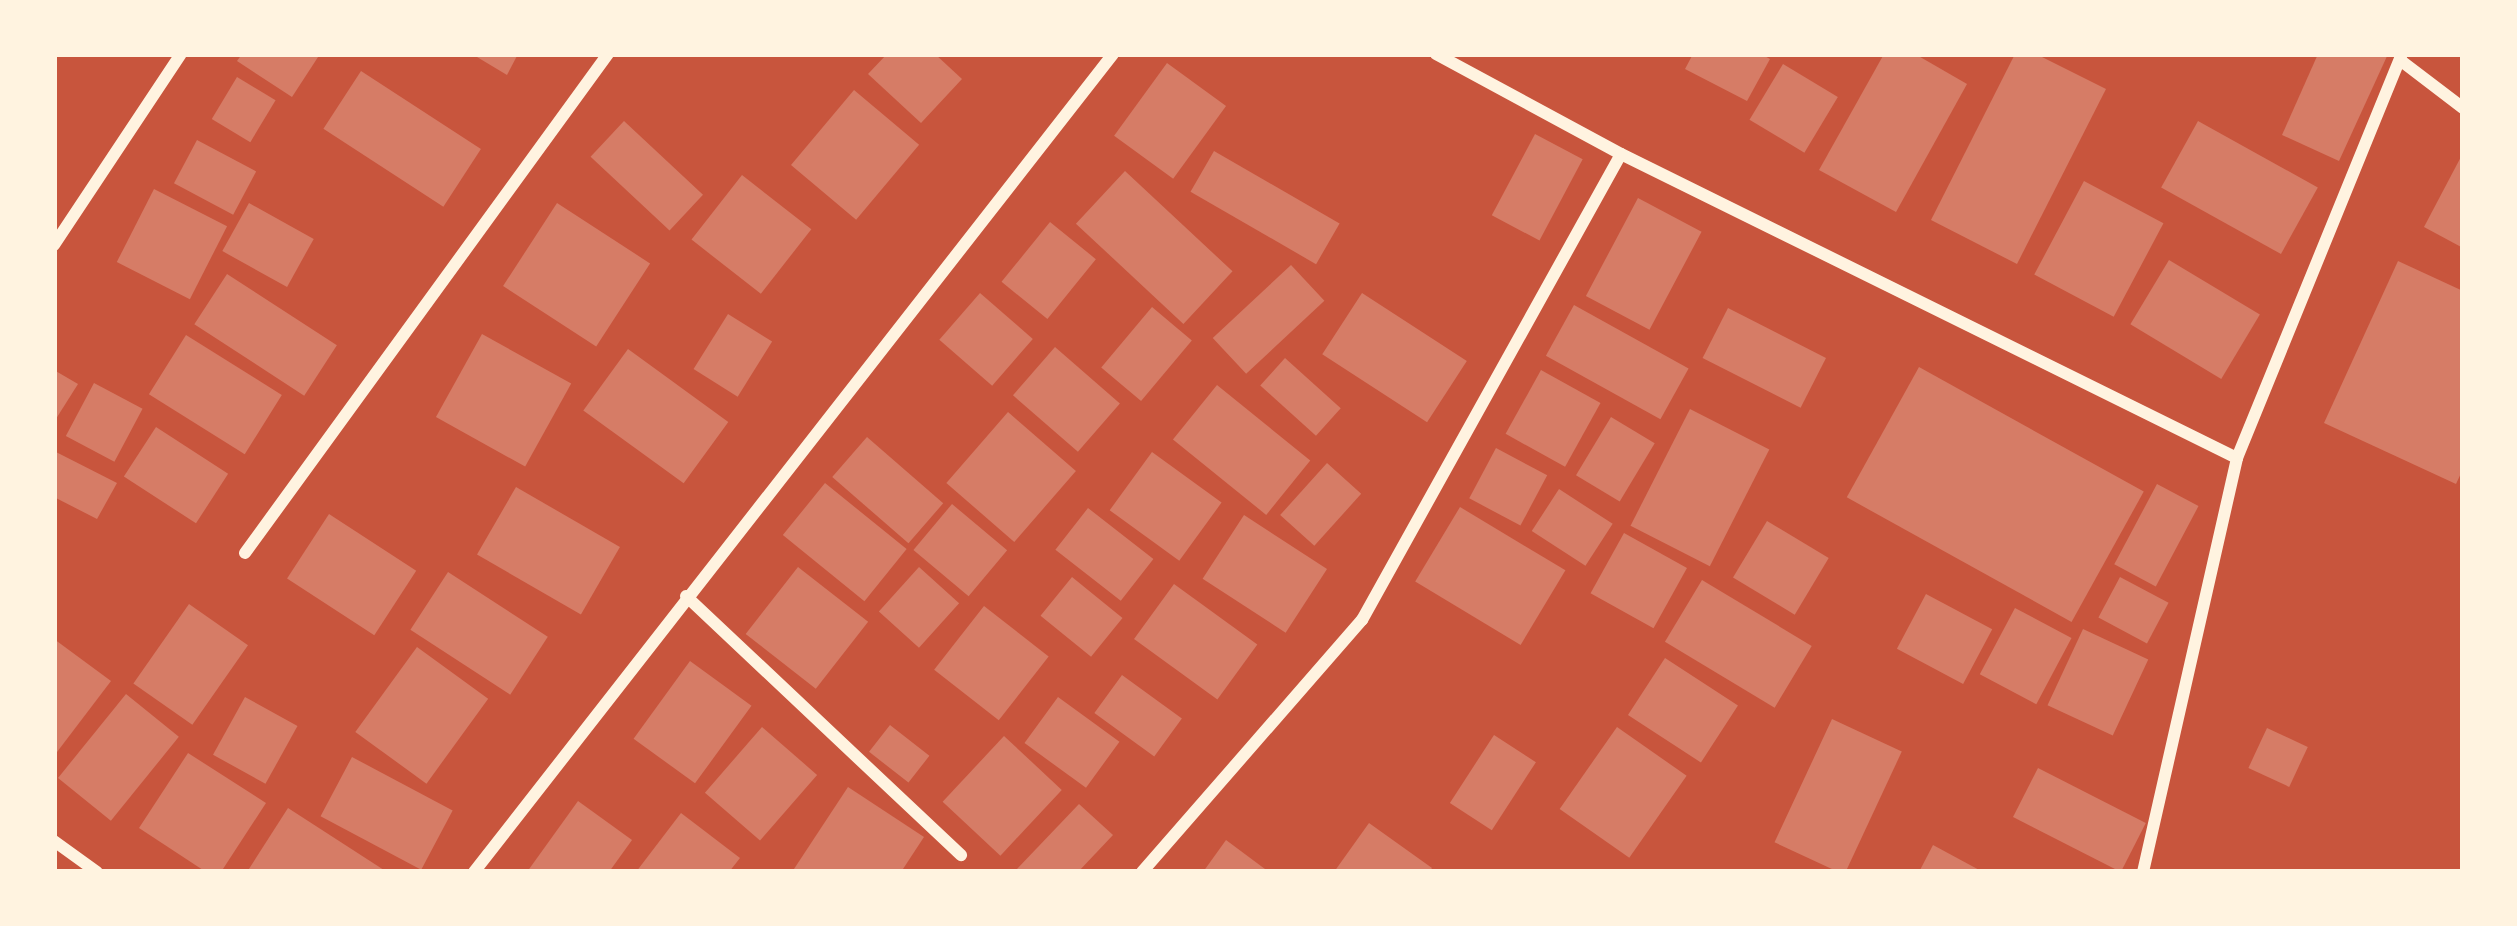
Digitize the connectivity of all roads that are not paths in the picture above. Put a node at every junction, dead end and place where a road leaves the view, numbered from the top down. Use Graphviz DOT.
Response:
graph roads {
  1 [pos="181,54"];
  2 [pos="608,54"];
  3 [pos="1113,54"];
  4 [pos="1436,54"];
  5 [pos="2401,57"];
  6 [pos="2463,109"];
  7 [pos="1621,154"];
  8 [pos="54,245"];
  9 [pos="2237,458"];
  10 [pos="245,553"];
  11 [pos="686,596"];
  12 [pos="54,841"];
  13 [pos="961,855"];
  14 [pos="97,872"];
  15 [pos="473,872"];
  16 [pos="1142,872"];
  17 [pos="2144,872"];
  1 -- 8 [label="street"];
  2 -- 10 [label="street"];
  3 -- 11 [label="street"];
  4 -- 7 [label="street"];
  5 -- 6 [label="street"];
  5 -- 9 [label="street"];
  7 -- 9 [label="street"];
  7 -- 16 [label="street"];
  9 -- 17 [label="street"];
  11 -- 13 [label="street"];
  11 -- 15 [label="street"];
  12 -- 14 [label="street"];
}
